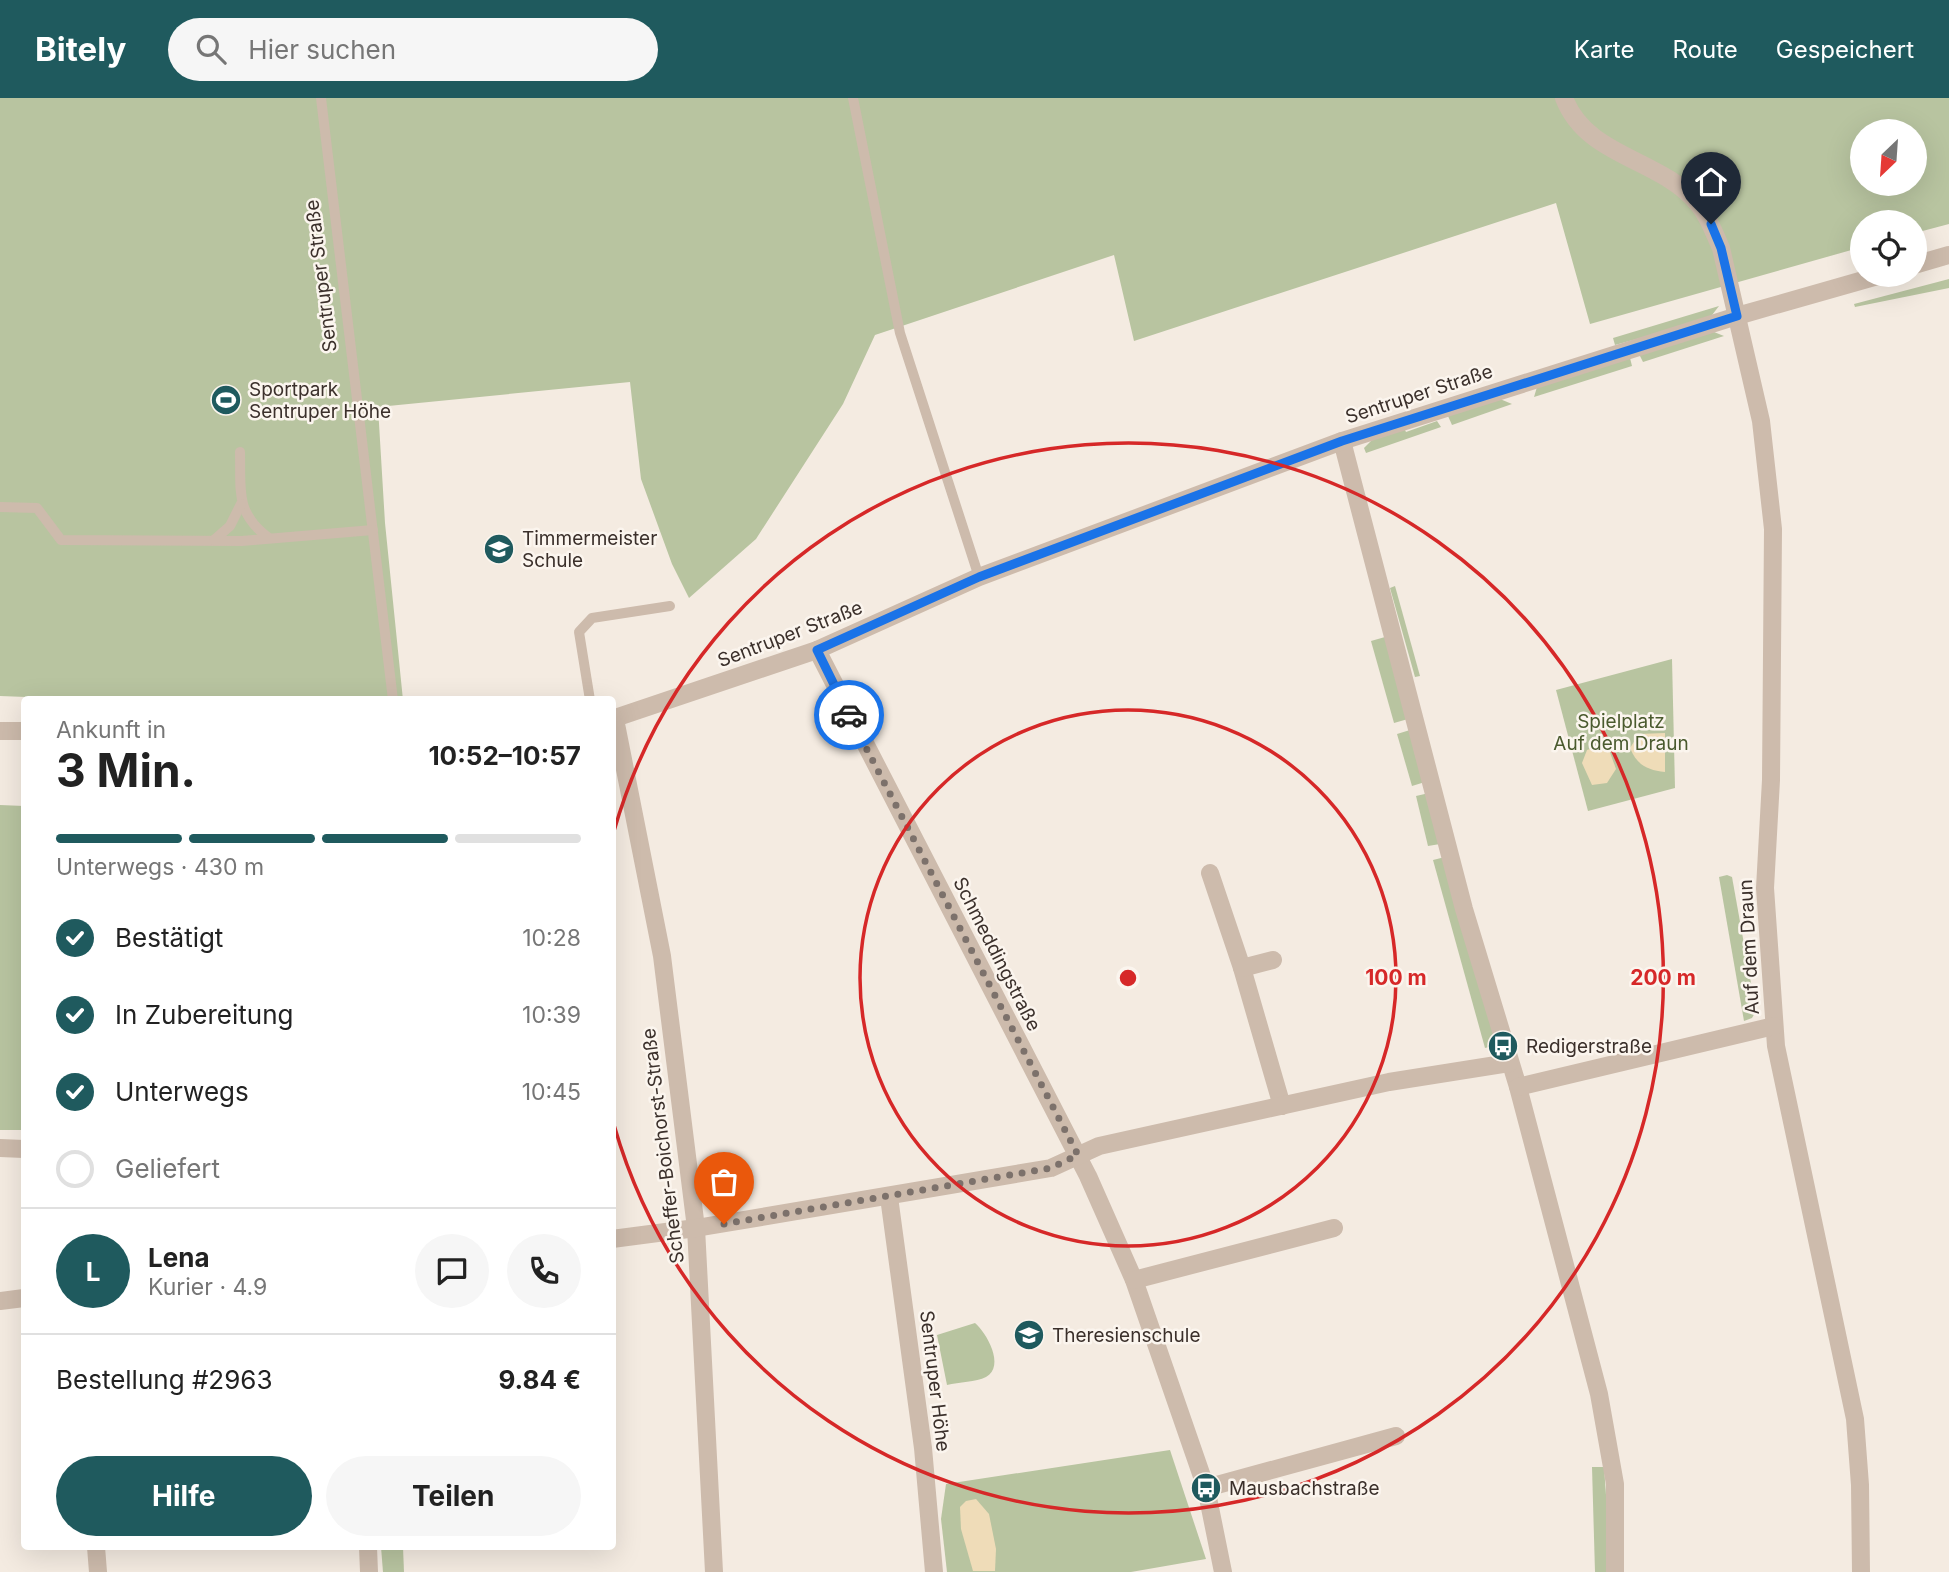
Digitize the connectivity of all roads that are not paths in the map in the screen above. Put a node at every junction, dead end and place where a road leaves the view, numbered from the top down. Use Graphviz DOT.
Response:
graph roads {
  1 [pos="321,98"];
  2 [pos="853,98"];
  3 [pos="1564,98"];
  4 [pos="1949,255"];
  5 [pos="1927,261"];
  6 [pos="1850,284"];
  7 [pos="1737,316"];
  8 [pos="1342,441"];
  9 [pos="240,452"];
  10 [pos="241,504"];
  11 [pos="0,507"];
  12 [pos="373,530"];
  13 [pos="269,538"];
  14 [pos="215,540"];
  15 [pos="979,577"];
  16 [pos="670,606"];
  17 [pos="817,650"];
  18 [pos="393,696"];
  19 [pos="589,696"];
  20 [pos="616,718"];
  21 [pos="616,729"];
  22 [pos="0,730"];
  23 [pos="21,732"];
  24 [pos="1210,873"];
  25 [pos="1273,960"];
  26 [pos="1242,968"];
  27 [pos="1774,1026"];
  28 [pos="1509,1063"];
  29 [pos="1518,1087"];
  30 [pos="1282,1106"];
  31 [pos="0,1148"];
  32 [pos="21,1149"];
  33 [pos="1078,1155"];
  34 [pos="889,1197"];
  35 [pos="696,1228"];
  36 [pos="1334,1228"];
  37 [pos="616,1238"];
  38 [pos="1134,1280"];
  39 [pos="21,1298"];
  40 [pos="0,1301"];
  41 [pos="1396,1436"];
  42 [pos="1206,1488"];
  43 [pos="96,1550"];
  44 [pos="368,1550"];
  45 [pos="98,1572"];
  46 [pos="369,1572"];
  47 [pos="713,1572"];
  48 [pos="934,1572"];
  49 [pos="1223,1572"];
  50 [pos="1615,1572"];
  51 [pos="1861,1572"];
  1 -- 12 [label="lane, Sentruper Straße"];
  2 -- 15 [label="lane"];
  3 -- 7 [label="street, Auf dem Draun"];
  4 -- 5 [label="street"];
  6 -- 7 [label="street, Sentruper Straße"];
  7 -- 8 [label="street, Sentruper Straße"];
  7 -- 27 [label="street, Auf dem Draun"];
  8 -- 15 [label="street, Sentruper Straße"];
  8 -- 28 [label="street"];
  9 -- 10 [label="lane"];
  10 -- 13 [label="lane"];
  10 -- 14 [label="lane"];
  11 -- 14 [label="lane"];
  12 -- 13 [label="lane"];
  12 -- 18 [label="lane, Sentruper Straße"];
  13 -- 14 [label="lane"];
  15 -- 17 [label="street, Sentruper Straße"];
  16 -- 19 [label="lane"];
  17 -- 20 [label="street, Sentruper Straße"];
  17 -- 33 [label="street, Schmeddingstraße"];
  21 -- 35 [label="street, Scheffer-Boichorst-Straße"];
  22 -- 23 [label="street"];
  24 -- 26 [label="street"];
  25 -- 26 [label="street"];
  26 -- 30 [label="street"];
  27 -- 29 [label="street"];
  27 -- 51 [label="street, Auf dem Draun"];
  28 -- 29 [label="street"];
  28 -- 30 [label="street"];
  29 -- 50 [label="street"];
  30 -- 33 [label="street"];
  31 -- 32 [label="street"];
  33 -- 34 [label="street"];
  33 -- 38 [label="street, Schmeddingstraße"];
  34 -- 35 [label="street"];
  34 -- 48 [label="street, Sentruper Höhe"];
  35 -- 37 [label="street"];
  35 -- 47 [label="street, Scheffer-Boichorst-Straße"];
  36 -- 38 [label="street"];
  38 -- 42 [label="street, Schmeddingstraße"];
  39 -- 40 [label="street"];
  41 -- 42 [label="street"];
  42 -- 49 [label="street, Schmeddingstraße"];
  43 -- 45 [label="street"];
  44 -- 46 [label="street"];
}
